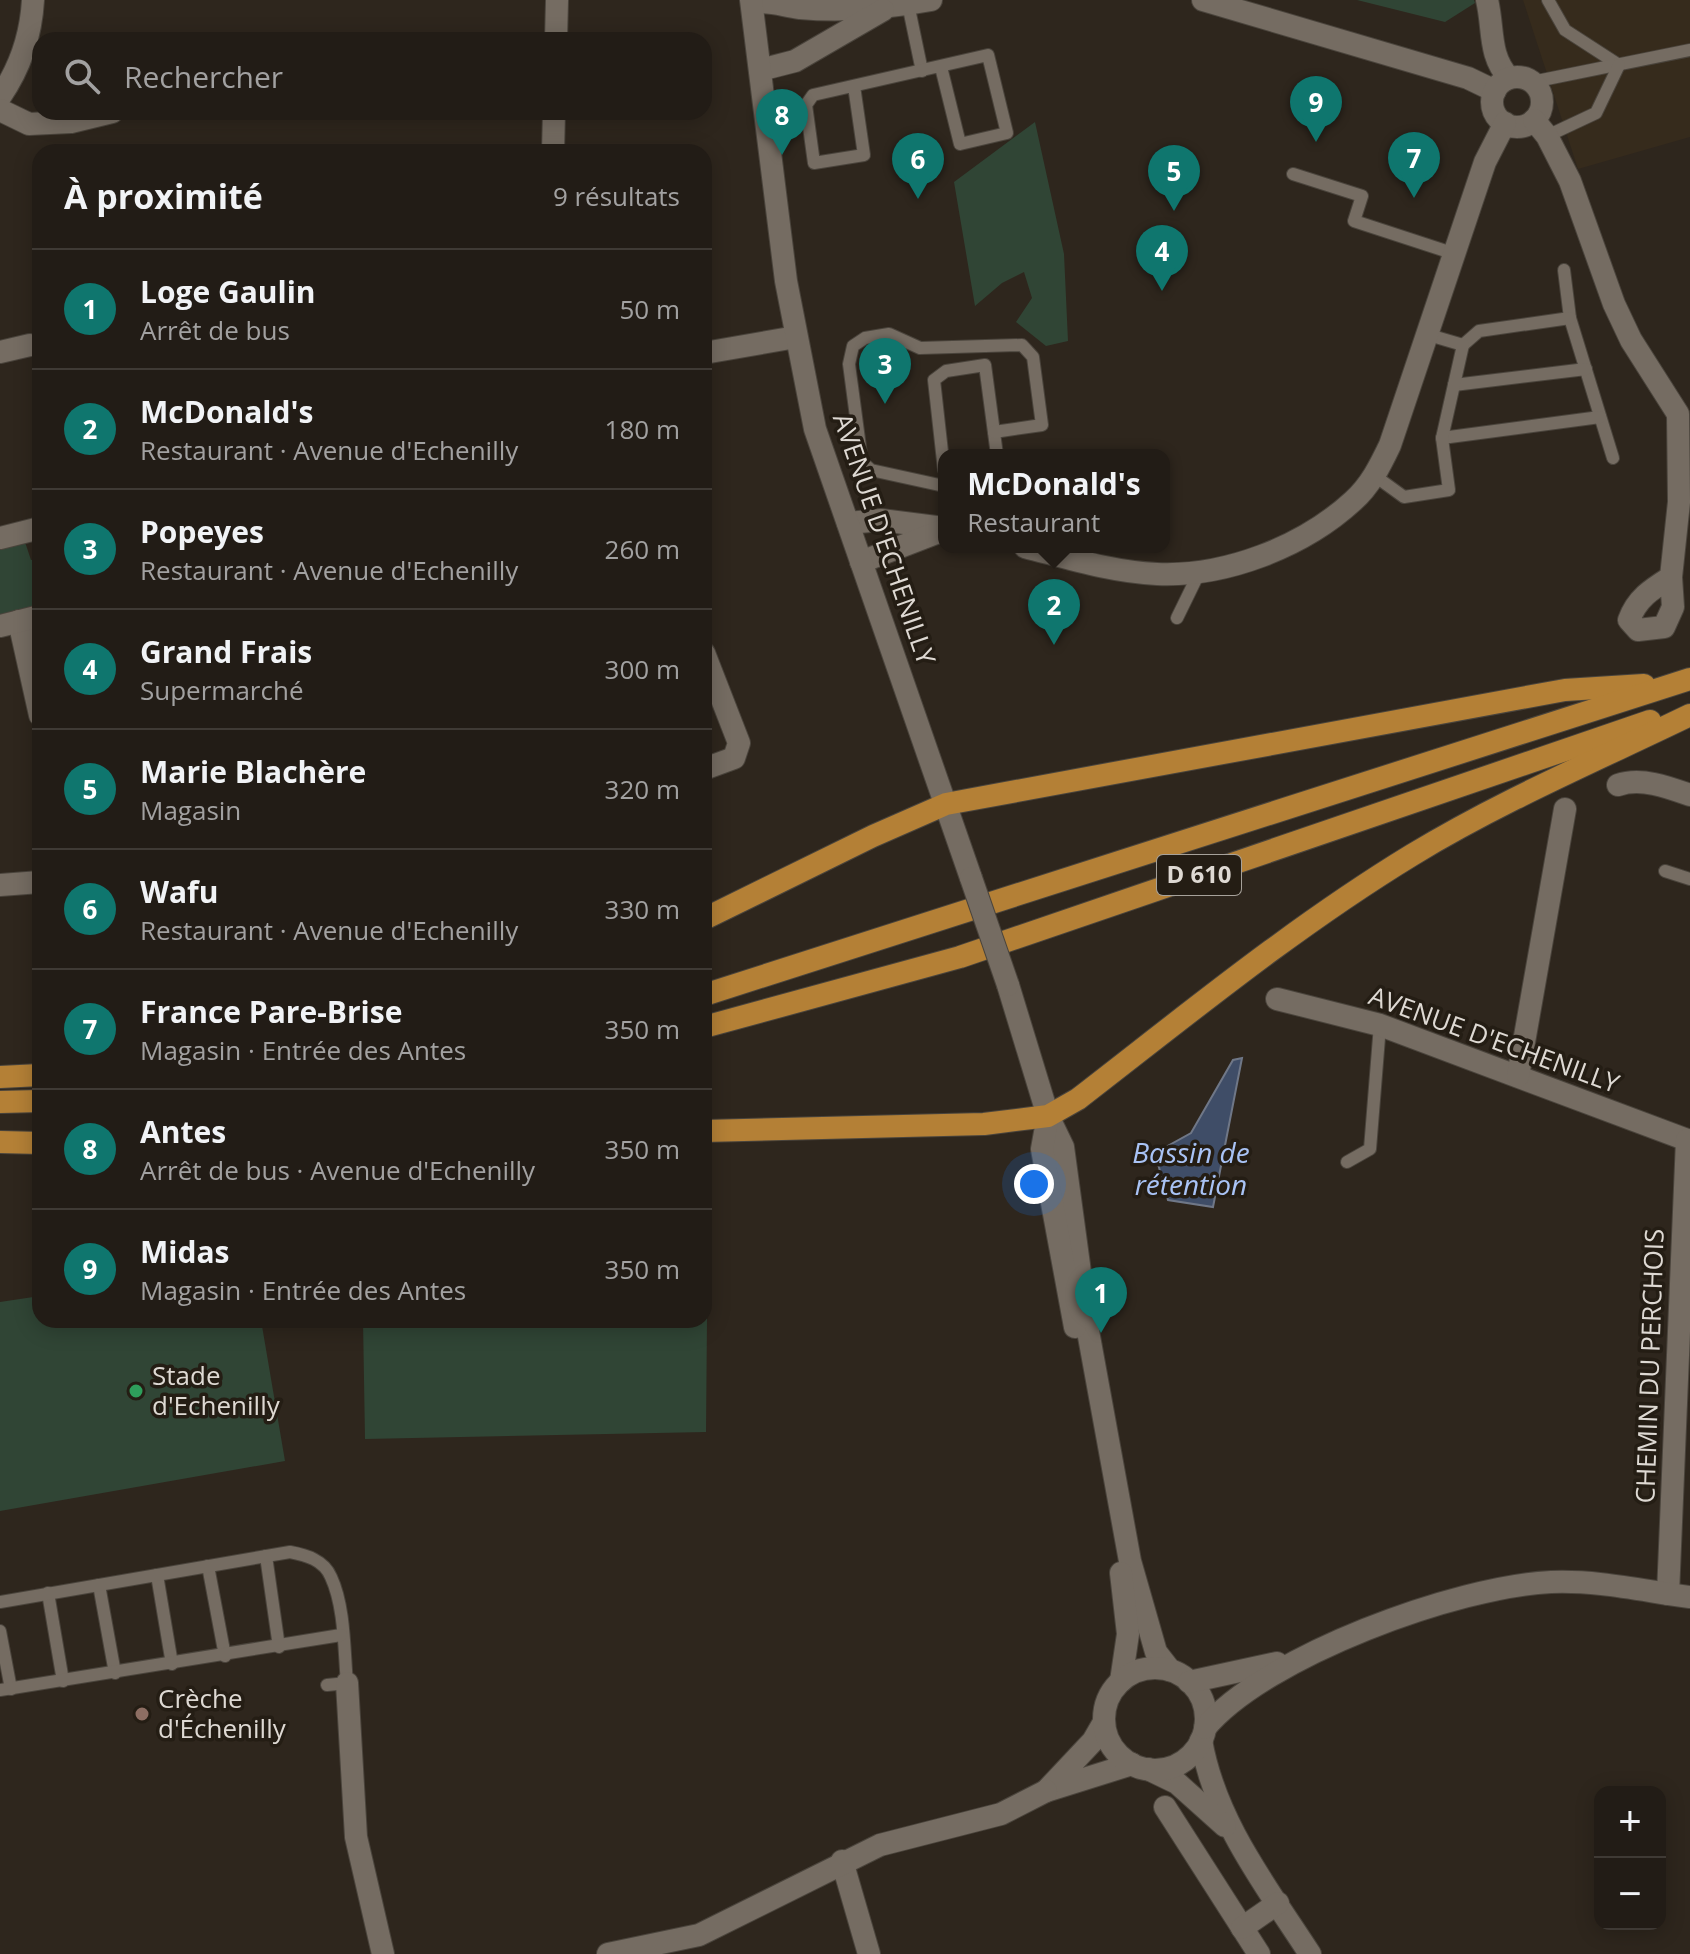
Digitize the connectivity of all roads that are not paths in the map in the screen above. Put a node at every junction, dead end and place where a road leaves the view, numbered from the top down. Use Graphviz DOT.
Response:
graph roads {
  1 [pos="33,0"];
  2 [pos="557,0"];
  3 [pos="931,0"];
  4 [pos="1203,0"];
  5 [pos="1487,0"];
  6 [pos="1548,0"];
  7 [pos="751,1"];
  8 [pos="908,4"];
  9 [pos="798,8"];
  10 [pos="885,9"];
  11 [pos="556,32"];
  12 [pos="1690,50"];
  13 [pos="806,52"];
  14 [pos="1619,65"];
  15 [pos="941,67"];
  16 [pos="760,70"];
  17 [pos="922,71"];
  18 [pos="1532,82"];
  19 [pos="1502,85"];
  20 [pos="854,86"];
  21 [pos="0,97"];
  22 [pos="0,110"];
  23 [pos="79,120"];
  24 [pos="554,120"];
  25 [pos="1505,123"];
  26 [pos="1540,128"];
  27 [pos="553,144"];
  28 [pos="1293,174"];
  29 [pos="1455,254"];
  30 [pos="1564,270"];
  31 [pos="1570,318"];
  32 [pos="1429,335"];
  33 [pos="796,337"];
  34 [pos="30,345"];
  35 [pos="1463,345"];
  36 [pos="0,352"];
  37 [pos="712,352"];
  38 [pos="1586,369"];
  39 [pos="1454,385"];
  40 [pos="1600,417"];
  41 [pos="994,432"];
  42 [pos="1442,438"];
  43 [pos="942,449"];
  44 [pos="996,449"];
  45 [pos="1613,458"];
  46 [pos="1375,476"];
  47 [pos="938,485"];
  48 [pos="848,523"];
  49 [pos="938,528"];
  50 [pos="32,530"];
  51 [pos="938,531"];
  52 [pos="0,538"];
  53 [pos="1051,553"];
  54 [pos="861,562"];
  55 [pos="1200,570"];
  56 [pos="1671,577"];
  57 [pos="1177,618"];
  58 [pos="20,621"];
  59 [pos="712,674"];
  60 [pos="32,677"];
  61 [pos="1684,681"];
  62 [pos="1690,708"];
  63 [pos="1690,715"];
  64 [pos="712,766"];
  65 [pos="1618,785"];
  66 [pos="1690,795"];
  67 [pos="946,804"];
  68 [pos="1565,809"];
  69 [pos="1665,871"];
  70 [pos="1690,879"];
  71 [pos="32,883"];
  72 [pos="0,885"];
  73 [pos="712,915"];
  74 [pos="712,992"];
  75 [pos="1277,999"];
  76 [pos="712,1025"];
  77 [pos="1380,1025"];
  78 [pos="32,1075"];
  79 [pos="1518,1076"];
  80 [pos="0,1077"];
  81 [pos="32,1101"];
  82 [pos="0,1102"];
  83 [pos="1048,1116"];
  84 [pos="712,1131"];
  85 [pos="1688,1141"];
  86 [pos="0,1142"];
  87 [pos="32,1143"];
  88 [pos="1347,1162"];
  89 [pos="266,1556"];
  90 [pos="208,1566"];
  91 [pos="157,1575"];
  92 [pos="99,1585"];
  93 [pos="48,1593"];
  94 [pos="1679,1596"];
  95 [pos="0,1602"];
  96 [pos="0,1631"];
  97 [pos="341,1635"];
  98 [pos="279,1647"];
  99 [pos="1321,1651"];
  100 [pos="225,1656"];
  101 [pos="172,1664"];
  102 [pos="1170,1670"];
  103 [pos="115,1673"];
  104 [pos="63,1681"];
  105 [pos="1121,1681"];
  106 [pos="1189,1682"];
  107 [pos="337,1684"];
  108 [pos="6,1690"];
  109 [pos="1104,1722"];
  110 [pos="1203,1734"];
  111 [pos="1140,1767"];
  112 [pos="1046,1791"];
  113 [pos="1165,1807"];
  114 [pos="1229,1829"];
  115 [pos="842,1861"];
  116 [pos="1278,1903"];
  117 [pos="1242,1928"];
  118 [pos="383,1954"];
  119 [pos="608,1954"];
  120 [pos="869,1954"];
  121 [pos="1259,1954"];
  122 [pos="1310,1954"];
  1 -- 21 [label="street"];
  2 -- 11 [label="street"];
  3 -- 8 [label="street"];
  4 -- 19 [label="street"];
  5 -- 19 [label="street"];
  6 -- 14 [label="lane"];
  7 -- 9 [label="street"];
  7 -- 16 [label="street, AVENUE D'ECHENILLY"];
  8 -- 10 [label="street"];
  8 -- 17 [label="lane"];
  9 -- 10 [label="street"];
  9 -- 13 [label="street"];
  10 -- 13 [label="street"];
  12 -- 14 [label="lane"];
  13 -- 16 [label="street"];
  14 -- 18 [label="lane"];
  14 -- 26 [label="lane"];
  15 -- 15 [label="lane"];
  15 -- 17 [label="lane"];
  16 -- 33 [label="street, AVENUE D'ECHENILLY"];
  17 -- 20 [label="lane"];
  18 -- 19 [label="street"];
  18 -- 26 [label="street"];
  19 -- 25 [label="street"];
  20 -- 20 [label="lane"];
  22 -- 23 [label="street"];
  24 -- 27 [label="street"];
  25 -- 26 [label="street"];
  25 -- 29 [label="street"];
  26 -- 56 [label="street"];
  28 -- 29 [label="lane"];
  29 -- 32 [label="street"];
  30 -- 31 [label="lane"];
  31 -- 35 [label="lane"];
  31 -- 38 [label="lane"];
  32 -- 35 [label="lane"];
  32 -- 46 [label="street"];
  33 -- 37 [label="street"];
  33 -- 48 [label="street, AVENUE D'ECHENILLY"];
  34 -- 36 [label="street"];
  35 -- 39 [label="lane"];
  38 -- 39 [label="lane"];
  38 -- 40 [label="lane"];
  39 -- 42 [label="lane"];
  40 -- 42 [label="lane"];
  40 -- 45 [label="lane"];
  41 -- 43 [label="lane"];
  41 -- 44 [label="lane"];
  41 -- 47 [label="lane"];
  42 -- 46 [label="lane"];
  46 -- 55 [label="street"];
  48 -- 49 [label="street"];
  48 -- 54 [label="street, AVENUE D'ECHENILLY"];
  50 -- 52 [label="street"];
  51 -- 54 [label="street"];
  53 -- 55 [label="street"];
  54 -- 67 [label="street, AVENUE D'ECHENILLY"];
  55 -- 57 [label="lane"];
  58 -- 60 [label="street"];
  59 -- 64 [label="street"];
  61 -- 67 [label="highway"];
  61 -- 74 [label="highway, D 610"];
  62 -- 76 [label="highway, D 610"];
  63 -- 83 [label="highway"];
  65 -- 66 [label="street"];
  67 -- 73 [label="highway"];
  67 -- 83 [label="street, AVENUE D'ECHENILLY, bridge"];
  68 -- 79 [label="street"];
  69 -- 70 [label="lane"];
  71 -- 72 [label="street"];
  75 -- 77 [label="street, AVENUE D'ECHENILLY"];
  77 -- 79 [label="street, AVENUE D'ECHENILLY"];
  77 -- 88 [label="lane"];
  78 -- 80 [label="highway"];
  79 -- 85 [label="street, AVENUE D'ECHENILLY"];
  81 -- 82 [label="highway"];
  83 -- 84 [label="highway"];
  83 -- 102 [label="street, AVENUE D'ECHENILLY"];
  83 -- 105 [label="street"];
  85 -- 94 [label="street, CHEMIN DU PERCHOIS"];
  86 -- 87 [label="highway"];
  89 -- 90 [label="lane"];
  89 -- 97 [label="lane"];
  89 -- 98 [label="lane"];
  90 -- 91 [label="lane"];
  90 -- 100 [label="lane"];
  91 -- 92 [label="lane"];
  91 -- 101 [label="lane"];
  92 -- 93 [label="lane"];
  92 -- 103 [label="lane"];
  93 -- 95 [label="lane"];
  93 -- 104 [label="lane"];
  94 -- 99 [label="street"];
  96 -- 108 [label="lane"];
  97 -- 98 [label="lane"];
  97 -- 107 [label="lane"];
  98 -- 100 [label="lane"];
  99 -- 106 [label="street"];
  99 -- 110 [label="street"];
  100 -- 101 [label="lane"];
  101 -- 103 [label="lane"];
  102 -- 105 [label="street"];
  102 -- 106 [label="street"];
  103 -- 104 [label="lane"];
  104 -- 108 [label="lane"];
  105 -- 109 [label="street"];
  106 -- 110 [label="street"];
  107 -- 118 [label="street"];
  109 -- 111 [label="street"];
  109 -- 112 [label="street"];
  110 -- 111 [label="street"];
  110 -- 114 [label="street"];
  111 -- 112 [label="street"];
  111 -- 114 [label="street"];
  112 -- 115 [label="street"];
  113 -- 117 [label="street"];
  114 -- 116 [label="street"];
  115 -- 119 [label="street"];
  115 -- 120 [label="street"];
  116 -- 117 [label="street"];
  116 -- 122 [label="street"];
  117 -- 121 [label="street"];
}
